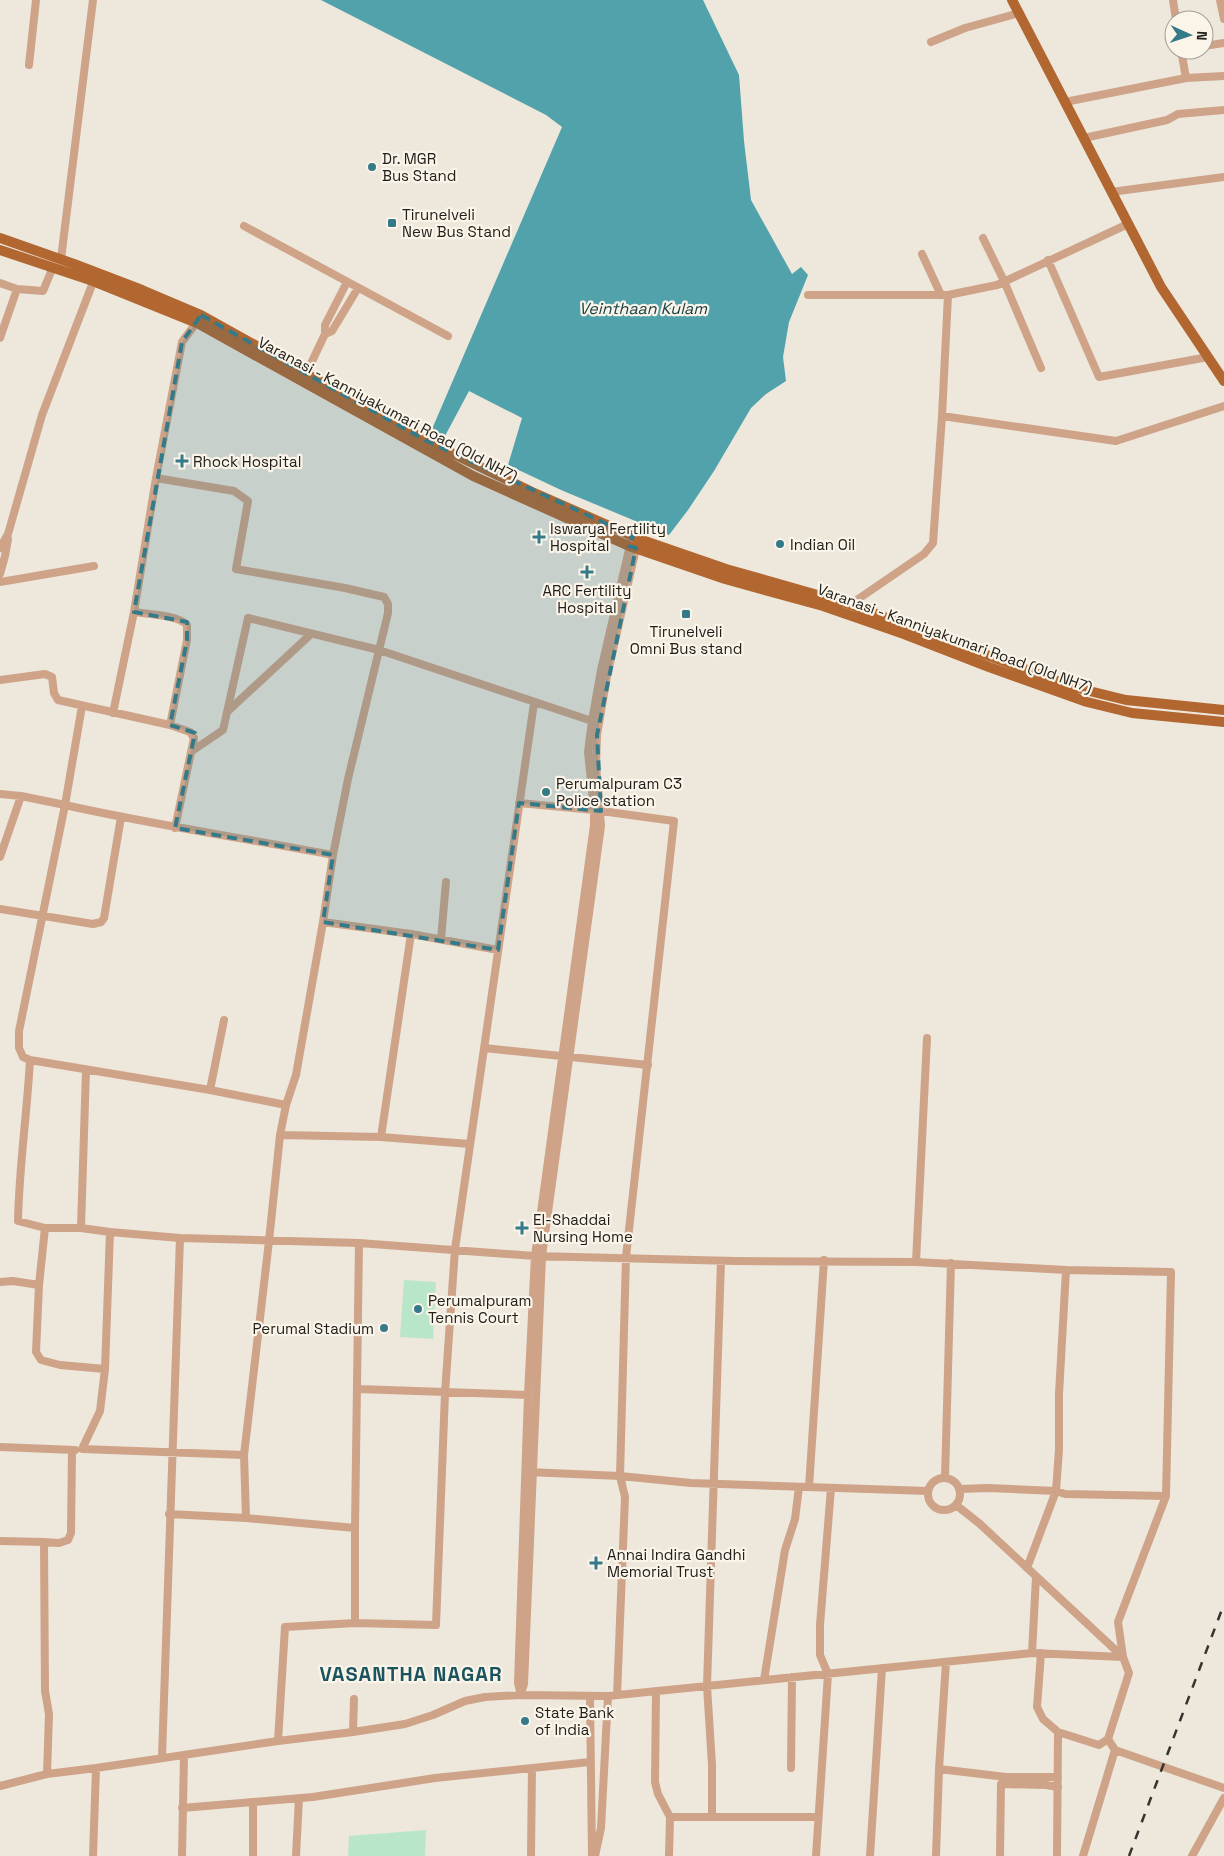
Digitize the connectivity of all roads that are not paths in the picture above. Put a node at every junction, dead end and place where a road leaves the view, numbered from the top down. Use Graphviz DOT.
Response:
graph roads {
  1 [pos="36,0"];
  2 [pos="92,0"];
  3 [pos="1012,0"];
  4 [pos="1220,0"];
  5 [pos="1019,13"];
  6 [pos="1224,19"];
  7 [pos="931,42"];
  8 [pos="1183,60"];
  9 [pos="30,65"];
  10 [pos="1224,76"];
  11 [pos="1186,78"];
  12 [pos="1065,102"];
  13 [pos="1224,110"];
  14 [pos="1084,138"];
  15 [pos="1224,177"];
  16 [pos="1112,192"];
  17 [pos="1128,224"];
  18 [pos="244,226"];
  19 [pos="0,238"];
  20 [pos="983,238"];
  21 [pos="0,250"];
  22 [pos="922,254"];
  23 [pos="61,259"];
  24 [pos="1048,260"];
  25 [pos="53,268"];
  26 [pos="95,277"];
  27 [pos="1004,281"];
  28 [pos="347,282"];
  29 [pos="0,284"];
  30 [pos="358,288"];
  31 [pos="17,289"];
  32 [pos="808,295"];
  33 [pos="944,295"];
  34 [pos="199,319"];
  35 [pos="325,334"];
  36 [pos="448,336"];
  37 [pos="0,338"];
  38 [pos="1208,357"];
  39 [pos="1041,368"];
  40 [pos="306,374"];
  41 [pos="1224,381"];
  42 [pos="1224,406"];
  43 [pos="942,416"];
  44 [pos="156,478"];
  45 [pos="0,531"];
  46 [pos="8,534"];
  47 [pos="634,542"];
  48 [pos="0,548"];
  49 [pos="94,566"];
  50 [pos="0,574"];
  51 [pos="0,582"];
  52 [pos="847,609"];
  53 [pos="134,612"];
  54 [pos="311,634"];
  55 [pos="379,650"];
  56 [pos="0,680"];
  57 [pos="534,703"];
  58 [pos="82,706"];
  59 [pos="1224,710"];
  60 [pos="227,712"];
  61 [pos="113,713"];
  62 [pos="592,722"];
  63 [pos="1224,722"];
  64 [pos="170,725"];
  65 [pos="192,751"];
  66 [pos="0,794"];
  67 [pos="21,796"];
  68 [pos="519,803"];
  69 [pos="65,805"];
  70 [pos="598,811"];
  71 [pos="121,817"];
  72 [pos="176,828"];
  73 [pos="333,855"];
  74 [pos="0,857"];
  75 [pos="446,882"];
  76 [pos="0,910"];
  77 [pos="42,917"];
  78 [pos="323,922"];
  79 [pos="411,934"];
  80 [pos="441,939"];
  81 [pos="498,950"];
  82 [pos="224,1020"];
  83 [pos="927,1038"];
  84 [pos="484,1048"];
  85 [pos="566,1056"];
  86 [pos="30,1060"];
  87 [pos="648,1066"];
  88 [pos="86,1070"];
  89 [pos="210,1090"];
  90 [pos="286,1105"];
  91 [pos="280,1134"];
  92 [pos="381,1138"];
  93 [pos="470,1144"];
  94 [pos="45,1228"];
  95 [pos="81,1228"];
  96 [pos="110,1232"];
  97 [pos="180,1238"];
  98 [pos="270,1241"];
  99 [pos="359,1243"];
  100 [pos="455,1249"];
  101 [pos="538,1256"];
  102 [pos="626,1257"];
  103 [pos="721,1260"];
  104 [pos="824,1260"];
  105 [pos="916,1262"];
  106 [pos="951,1263"];
  107 [pos="1066,1270"];
  108 [pos="0,1282"];
  109 [pos="38,1285"];
  110 [pos="105,1369"];
  111 [pos="358,1389"];
  112 [pos="445,1393"];
  113 [pos="528,1394"];
  114 [pos="0,1447"];
  115 [pos="82,1449"];
  116 [pos="72,1450"];
  117 [pos="172,1452"];
  118 [pos="244,1455"];
  119 [pos="529,1472"];
  120 [pos="620,1476"];
  121 [pos="945,1478"];
  122 [pos="714,1484"];
  123 [pos="799,1486"];
  124 [pos="809,1487"];
  125 [pos="831,1488"];
  126 [pos="959,1490"];
  127 [pos="928,1491"];
  128 [pos="1056,1491"];
  129 [pos="1166,1496"];
  130 [pos="956,1505"];
  131 [pos="170,1514"];
  132 [pos="246,1518"];
  133 [pos="355,1528"];
  134 [pos="0,1541"];
  135 [pos="44,1542"];
  136 [pos="1027,1568"];
  137 [pos="1036,1577"];
  138 [pos="355,1623"];
  139 [pos="1032,1653"];
  140 [pos="1041,1653"];
  141 [pos="1123,1657"];
  142 [pos="946,1662"];
  143 [pos="882,1668"];
  144 [pos="828,1674"];
  145 [pos="792,1677"];
  146 [pos="764,1680"];
  147 [pos="707,1686"];
  148 [pos="656,1691"];
  149 [pos="521,1695"];
  150 [pos="617,1695"];
  151 [pos="590,1696"];
  152 [pos="608,1696"];
  153 [pos="354,1699"];
  154 [pos="353,1732"];
  155 [pos="1058,1732"];
  156 [pos="1108,1739"];
  157 [pos="278,1741"];
  158 [pos="1115,1750"];
  159 [pos="184,1755"];
  160 [pos="162,1757"];
  161 [pos="590,1762"];
  162 [pos="96,1768"];
  163 [pos="532,1768"];
  164 [pos="791,1768"];
  165 [pos="939,1769"];
  166 [pos="47,1774"];
  167 [pos="1058,1777"];
  168 [pos="0,1786"];
  169 [pos="1058,1787"];
  170 [pos="1224,1788"];
  171 [pos="298,1798"];
  172 [pos="1224,1798"];
  173 [pos="253,1802"];
  174 [pos="182,1808"];
  175 [pos="670,1817"];
  176 [pos="712,1817"];
  177 [pos="818,1817"];
  178 [pos="93,1856"];
  179 [pos="182,1856"];
  180 [pos="253,1856"];
  181 [pos="296,1856"];
  182 [pos="531,1856"];
  183 [pos="593,1856"];
  184 [pos="670,1856"];
  185 [pos="816,1856"];
  186 [pos="870,1856"];
  187 [pos="936,1856"];
  188 [pos="1000,1856"];
  189 [pos="1057,1856"];
  190 [pos="1084,1856"];
  191 [pos="1192,1856"];
  1 -- 9 [label="street"];
  2 -- 23 [label="street"];
  3 -- 5 [label="main road"];
  4 -- 6 [label="street"];
  5 -- 7 [label="street"];
  5 -- 12 [label="main road"];
  8 -- 11 [label="street"];
  10 -- 11 [label="street"];
  11 -- 12 [label="street"];
  12 -- 14 [label="main road"];
  13 -- 14 [label="street"];
  14 -- 16 [label="main road"];
  15 -- 16 [label="street"];
  16 -- 17 [label="main road"];
  17 -- 24 [label="street"];
  17 -- 38 [label="main road"];
  18 -- 28 [label="street"];
  19 -- 23 [label="main road, Varanasi - Kanniyakumari Road (Old NH7)"];
  20 -- 27 [label="street"];
  21 -- 25 [label="main road, Varanasi - Kanniyakumari Road (Old NH7)"];
  22 -- 33 [label="street"];
  23 -- 26 [label="main road, Varanasi - Kanniyakumari Road (Old NH7)"];
  24 -- 27 [label="street"];
  24 -- 38 [label="street"];
  25 -- 26 [label="main road, Varanasi - Kanniyakumari Road (Old NH7)"];
  25 -- 31 [label="street"];
  26 -- 34 [label="main road, Varanasi - Kanniyakumari Road (Old NH7)"];
  26 -- 46 [label="street"];
  27 -- 33 [label="street"];
  27 -- 39 [label="street"];
  28 -- 30 [label="street"];
  28 -- 35 [label="street"];
  29 -- 31 [label="street"];
  30 -- 35 [label="street"];
  30 -- 36 [label="street"];
  31 -- 37 [label="street"];
  32 -- 33 [label="street"];
  33 -- 43 [label="street"];
  34 -- 40 [label="main road, Varanasi - Kanniyakumari Road (Old NH7)"];
  34 -- 44 [label="street"];
  34 -- 47 [label="main road, Varanasi - Kanniyakumari Road (Old NH7)"];
  35 -- 40 [label="street"];
  38 -- 41 [label="main road"];
  40 -- 47 [label="main road, Varanasi - Kanniyakumari Road (Old NH7)"];
  42 -- 43 [label="street"];
  43 -- 52 [label="street"];
  44 -- 53 [label="street"];
  44 -- 55 [label="street"];
  45 -- 46 [label="street"];
  46 -- 48 [label="street"];
  46 -- 50 [label="street"];
  47 -- 52 [label="main road, Varanasi - Kanniyakumari Road (Old NH7)"];
  47 -- 62 [label="street"];
  47 -- 70 [label="street"];
  49 -- 51 [label="street"];
  52 -- 59 [label="main road, Varanasi - Kanniyakumari Road (Old NH7)"];
  52 -- 63 [label="main road, Varanasi - Kanniyakumari Road (Old NH7)"];
  53 -- 61 [label="street"];
  53 -- 64 [label="street"];
  54 -- 55 [label="street"];
  54 -- 60 [label="street"];
  54 -- 60 [label="street"];
  55 -- 57 [label="street"];
  55 -- 73 [label="street"];
  56 -- 58 [label="street"];
  57 -- 62 [label="street"];
  57 -- 68 [label="street"];
  58 -- 61 [label="street"];
  58 -- 69 [label="street"];
  60 -- 65 [label="street"];
  61 -- 64 [label="street"];
  62 -- 70 [label="street"];
  64 -- 65 [label="street"];
  65 -- 72 [label="street"];
  66 -- 67 [label="street"];
  67 -- 69 [label="street"];
  67 -- 74 [label="street"];
  68 -- 70 [label="street"];
  68 -- 81 [label="street"];
  69 -- 71 [label="street"];
  69 -- 77 [label="street"];
  70 -- 85 [label="street"];
  70 -- 87 [label="street"];
  71 -- 72 [label="street"];
  71 -- 77 [label="street"];
  72 -- 73 [label="street"];
  73 -- 78 [label="street"];
  75 -- 80 [label="street"];
  76 -- 77 [label="street"];
  77 -- 86 [label="street"];
  78 -- 79 [label="street"];
  78 -- 90 [label="street"];
  79 -- 80 [label="street"];
  79 -- 92 [label="street"];
  80 -- 81 [label="street"];
  81 -- 84 [label="street"];
  82 -- 89 [label="street"];
  83 -- 105 [label="street"];
  84 -- 85 [label="street"];
  84 -- 93 [label="street"];
  85 -- 87 [label="street"];
  85 -- 101 [label="street"];
  86 -- 88 [label="street"];
  86 -- 94 [label="street"];
  87 -- 102 [label="street"];
  88 -- 89 [label="street"];
  88 -- 95 [label="street"];
  89 -- 90 [label="street"];
  90 -- 91 [label="street"];
  91 -- 92 [label="street"];
  91 -- 98 [label="street"];
  92 -- 93 [label="street"];
  93 -- 100 [label="street"];
  94 -- 95 [label="street"];
  94 -- 109 [label="street"];
  95 -- 96 [label="street"];
  96 -- 97 [label="street"];
  96 -- 110 [label="street"];
  97 -- 98 [label="street"];
  97 -- 117 [label="street"];
  98 -- 99 [label="street"];
  98 -- 118 [label="street"];
  99 -- 100 [label="street"];
  99 -- 111 [label="street"];
  100 -- 101 [label="street"];
  100 -- 112 [label="street"];
  101 -- 102 [label="street"];
  101 -- 113 [label="street"];
  101 -- 119 [label="street"];
  102 -- 103 [label="street"];
  102 -- 120 [label="street"];
  103 -- 104 [label="street"];
  103 -- 122 [label="street"];
  104 -- 105 [label="street"];
  104 -- 124 [label="street"];
  105 -- 106 [label="street"];
  106 -- 107 [label="street"];
  106 -- 121 [label="street"];
  107 -- 128 [label="street"];
  107 -- 129 [label="street"];
  108 -- 109 [label="street"];
  109 -- 110 [label="street"];
  110 -- 115 [label="street"];
  111 -- 112 [label="street"];
  111 -- 133 [label="street"];
  112 -- 113 [label="street"];
  112 -- 138 [label="street"];
  113 -- 119 [label="street"];
  114 -- 116 [label="street"];
  115 -- 116 [label="street"];
  115 -- 117 [label="street"];
  116 -- 135 [label="street"];
  117 -- 118 [label="street"];
  117 -- 131 [label="street"];
  118 -- 132 [label="street"];
  119 -- 120 [label="street"];
  119 -- 149 [label="street"];
  120 -- 122 [label="street"];
  120 -- 150 [label="street"];
  121 -- 126 [label="street"];
  121 -- 127 [label="street"];
  122 -- 123 [label="street"];
  122 -- 147 [label="street"];
  123 -- 124 [label="street"];
  123 -- 146 [label="street"];
  124 -- 125 [label="street"];
  125 -- 127 [label="street"];
  125 -- 144 [label="street"];
  126 -- 128 [label="street"];
  126 -- 130 [label="street"];
  127 -- 130 [label="street"];
  128 -- 129 [label="street"];
  128 -- 136 [label="street"];
  129 -- 141 [label="street"];
  130 -- 136 [label="street"];
  131 -- 132 [label="street"];
  131 -- 160 [label="street"];
  132 -- 133 [label="street"];
  133 -- 138 [label="street"];
  134 -- 135 [label="street"];
  135 -- 166 [label="street"];
  136 -- 137 [label="street"];
  137 -- 139 [label="street"];
  137 -- 141 [label="street"];
  138 -- 157 [label="street"];
  139 -- 140 [label="street"];
  139 -- 142 [label="street"];
  140 -- 141 [label="street"];
  140 -- 155 [label="street"];
  141 -- 156 [label="street"];
  142 -- 143 [label="street"];
  142 -- 165 [label="street"];
  143 -- 144 [label="street"];
  143 -- 186 [label="street"];
  144 -- 145 [label="street"];
  144 -- 177 [label="street"];
  145 -- 146 [label="street"];
  145 -- 164 [label="street"];
  146 -- 147 [label="street"];
  147 -- 148 [label="street"];
  147 -- 176 [label="street"];
  148 -- 150 [label="street"];
  148 -- 175 [label="street"];
  149 -- 151 [label="street"];
  149 -- 154 [label="street"];
  150 -- 152 [label="street"];
  151 -- 152 [label="street"];
  151 -- 161 [label="street"];
  152 -- 183 [label="street"];
  153 -- 154 [label="street"];
  154 -- 157 [label="street"];
  155 -- 156 [label="street"];
  155 -- 167 [label="street"];
  156 -- 158 [label="street"];
  157 -- 159 [label="street"];
  158 -- 170 [label="street"];
  158 -- 190 [label="street"];
  159 -- 160 [label="street"];
  159 -- 174 [label="street"];
  160 -- 162 [label="street"];
  161 -- 163 [label="street"];
  161 -- 183 [label="street"];
  162 -- 166 [label="street"];
  162 -- 178 [label="street"];
  163 -- 171 [label="street"];
  163 -- 182 [label="street"];
  165 -- 167 [label="street"];
  165 -- 187 [label="street"];
  166 -- 168 [label="street"];
  167 -- 169 [label="street"];
  169 -- 188 [label="street"];
  169 -- 189 [label="street"];
  171 -- 173 [label="street"];
  171 -- 181 [label="street"];
  172 -- 191 [label="street"];
  173 -- 174 [label="street"];
  173 -- 180 [label="street"];
  174 -- 179 [label="street"];
  175 -- 176 [label="street"];
  175 -- 184 [label="street"];
  176 -- 177 [label="street"];
  177 -- 185 [label="street"];
}
